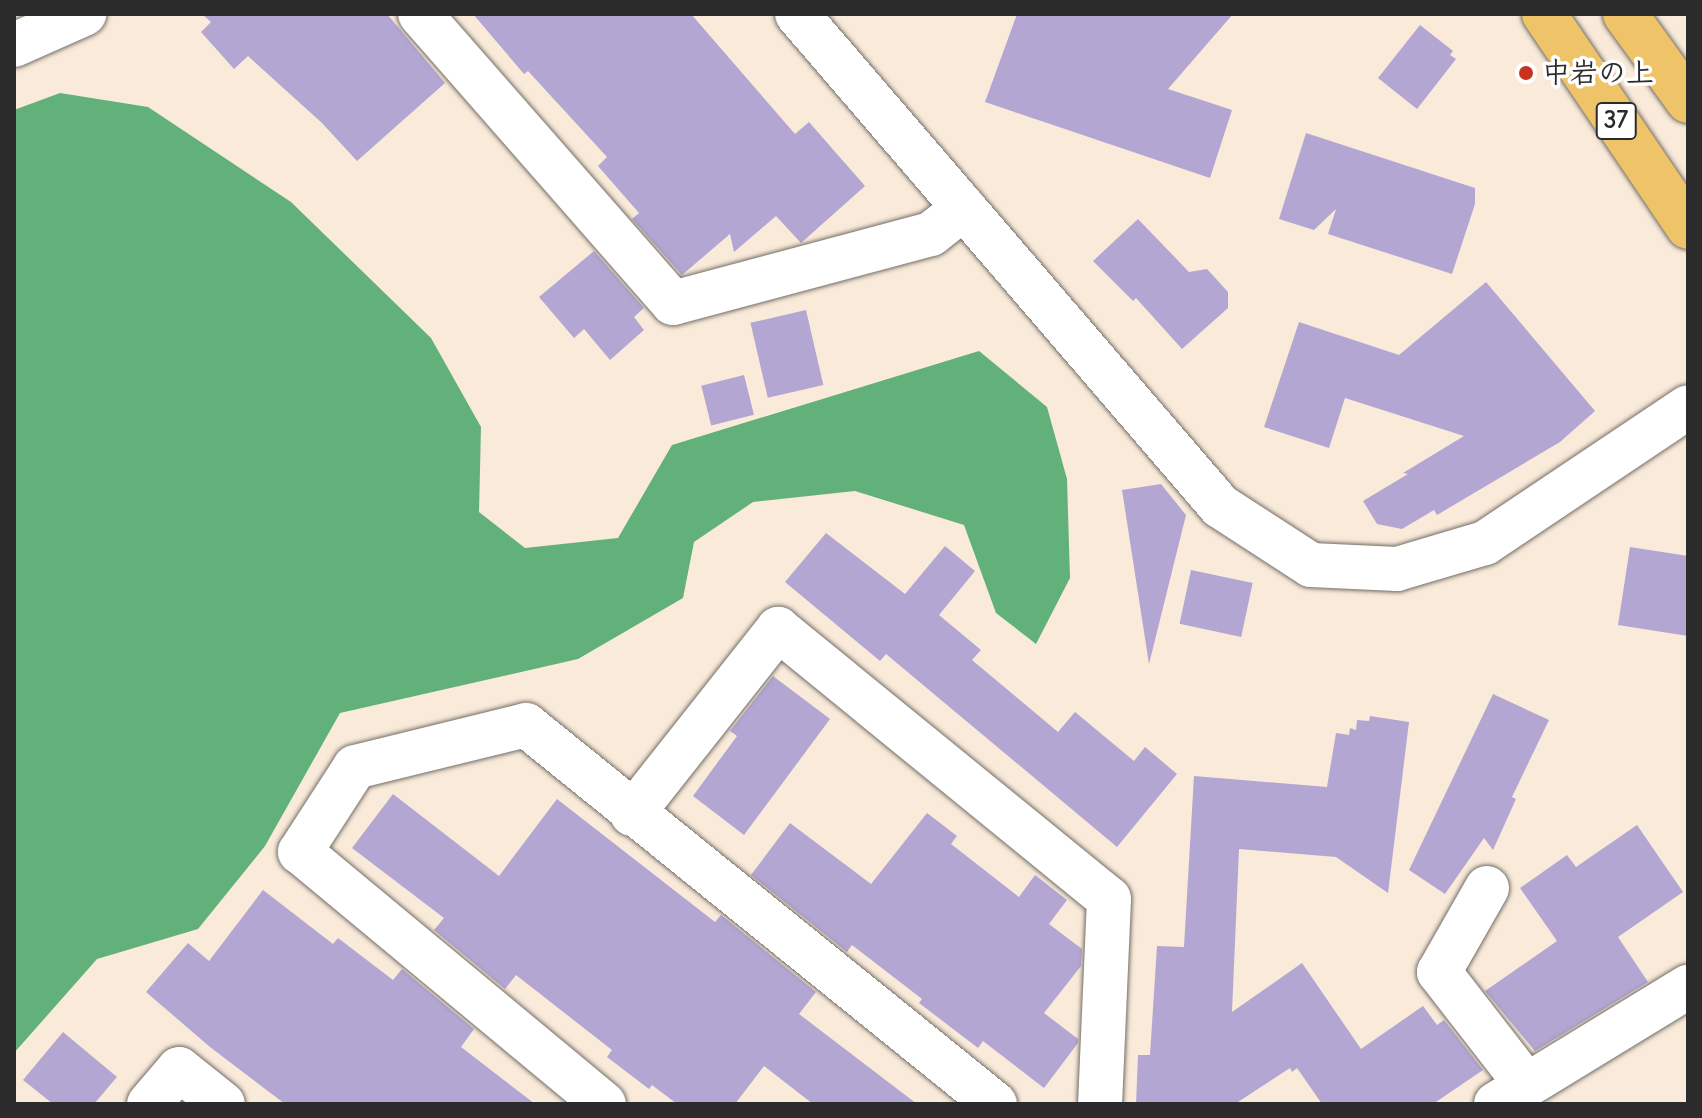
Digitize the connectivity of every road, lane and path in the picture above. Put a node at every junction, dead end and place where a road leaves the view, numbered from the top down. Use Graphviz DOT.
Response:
graph roads {
  1 [pos="84,14"];
  2 [pos="420,14"];
  3 [pos="797,14"];
  4 [pos="1544,14"];
  5 [pos="1625,14"];
  6 [pos="14,45"];
  7 [pos="1688,101"];
  8 [pos="964,208"];
  9 [pos="1688,227"];
  10 [pos="1688,407"];
  11 [pos="632,814"];
  12 [pos="1487,888"];
  13 [pos="1688,987"];
  14 [pos="1511,1094"];
  15 [pos="149,1104"];
  16 [pos="223,1104"];
  17 [pos="604,1104"];
  18 [pos="995,1104"];
  19 [pos="1100,1104"];
  1 -- 6 [label="street"];
  2 -- 8 [label="street"];
  3 -- 8 [label="street"];
  4 -- 9 [label="main road, 37"];
  5 -- 7 [label="main road, 37"];
  8 -- 10 [label="street"];
  11 -- 17 [label="street"];
  11 -- 18 [label="street"];
  11 -- 19 [label="street"];
  12 -- 14 [label="street"];
  13 -- 14 [label="street"];
  15 -- 16 [label="street"];
}
